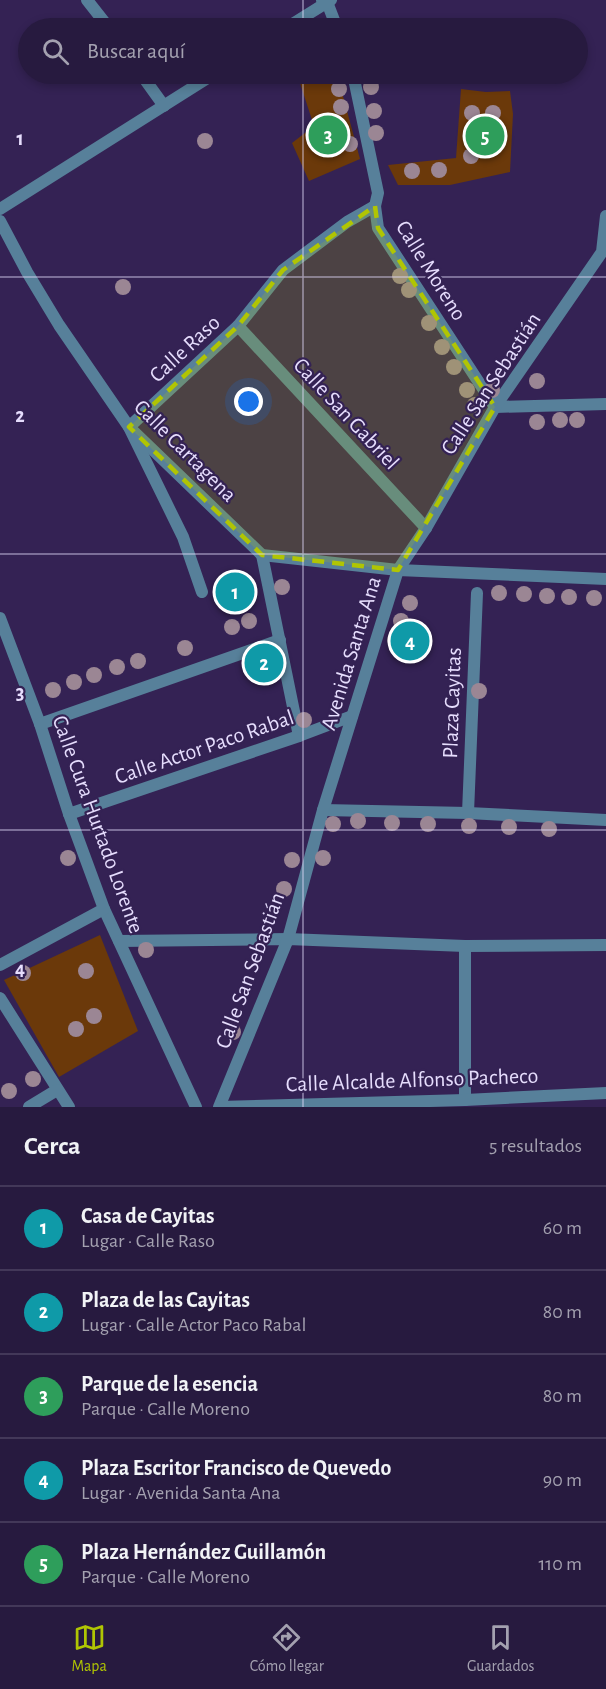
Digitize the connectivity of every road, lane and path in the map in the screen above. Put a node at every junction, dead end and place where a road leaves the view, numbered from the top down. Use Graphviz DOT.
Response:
graph roads {
  1 [pos="87,0"];
  2 [pos="327,1"];
  3 [pos="102,18"];
  4 [pos="301,18"];
  5 [pos="333,18"];
  6 [pos="148,84"];
  7 [pos="198,84"];
  8 [pos="354,84"];
  9 [pos="164,106"];
  10 [pos="375,206"];
  11 [pos="0,209"];
  12 [pos="606,216"];
  13 [pos="0,221"];
  14 [pos="604,252"];
  15 [pos="238,327"];
  16 [pos="606,404"];
  17 [pos="495,407"];
  18 [pos="129,427"];
  19 [pos="426,528"];
  20 [pos="262,555"];
  21 [pos="398,570"];
  22 [pos="606,579"];
  23 [pos="202,592"];
  24 [pos="477,593"];
  25 [pos="0,618"];
  26 [pos="280,640"];
  27 [pos="352,716"];
  28 [pos="40,724"];
  29 [pos="299,736"];
  30 [pos="323,810"];
  31 [pos="468,813"];
  32 [pos="69,814"];
  33 [pos="606,820"];
  34 [pos="104,909"];
  35 [pos="288,939"];
  36 [pos="119,941"];
  37 [pos="606,945"];
  38 [pos="465,946"];
  39 [pos="0,965"];
  40 [pos="0,998"];
  41 [pos="57,1090"];
  42 [pos="606,1092"];
  43 [pos="465,1100"];
  44 [pos="29,1107"];
  45 [pos="69,1107"];
  46 [pos="196,1107"];
  47 [pos="219,1107"];
  1 -- 3 [label="street"];
  2 -- 4 [label="street"];
  2 -- 5 [label="street"];
  6 -- 9 [label="street"];
  7 -- 9 [label="street"];
  8 -- 10 [label="street, Calle Moreno"];
  9 -- 11 [label="street"];
  10 -- 15 [label="street, Calle Raso"];
  10 -- 17 [label="street, Calle Moreno"];
  12 -- 14 [label="street, Calle San Sebastián"];
  13 -- 18 [label="street, Calle Cartagena"];
  14 -- 17 [label="street, Calle San Sebastián"];
  15 -- 18 [label="street, Calle Raso"];
  15 -- 19 [label="street, Calle San Gabriel"];
  16 -- 17 [label="street"];
  17 -- 19 [label="street, Calle San Sebastián"];
  18 -- 20 [label="street, Calle Cartagena"];
  18 -- 23 [label="street"];
  19 -- 21 [label="street, Calle San Sebastián"];
  20 -- 21 [label="street"];
  20 -- 26 [label="street"];
  21 -- 22 [label="street, Avenida Santa Ana"];
  21 -- 27 [label="street, Avenida Santa Ana"];
  24 -- 31 [label="street, Plaza Cayitas"];
  25 -- 28 [label="street, Calle Cura Hurtado Lorente"];
  26 -- 28 [label="street"];
  26 -- 29 [label="street"];
  27 -- 29 [label="street, Calle Actor Paco Rabal"];
  27 -- 30 [label="street, Avenida Santa Ana"];
  28 -- 32 [label="street, Calle Cura Hurtado Lorente"];
  29 -- 32 [label="street, Calle Actor Paco Rabal"];
  30 -- 31 [label="street"];
  30 -- 35 [label="street, Calle San Sebastián"];
  31 -- 33 [label="street"];
  32 -- 34 [label="street, Calle Cura Hurtado Lorente"];
  34 -- 36 [label="street, Calle Cura Hurtado Lorente"];
  34 -- 39 [label="street"];
  35 -- 36 [label="street"];
  35 -- 38 [label="street"];
  35 -- 47 [label="street, Calle San Sebastián"];
  36 -- 46 [label="street, Calle Cura Hurtado Lorente"];
  37 -- 38 [label="street"];
  38 -- 43 [label="street"];
  40 -- 41 [label="street"];
  41 -- 44 [label="street"];
  41 -- 45 [label="street"];
  42 -- 43 [label="street, Calle Alcalde Alfonso Pacheco"];
  43 -- 47 [label="street, Calle Alcalde Alfonso Pacheco"];
}
